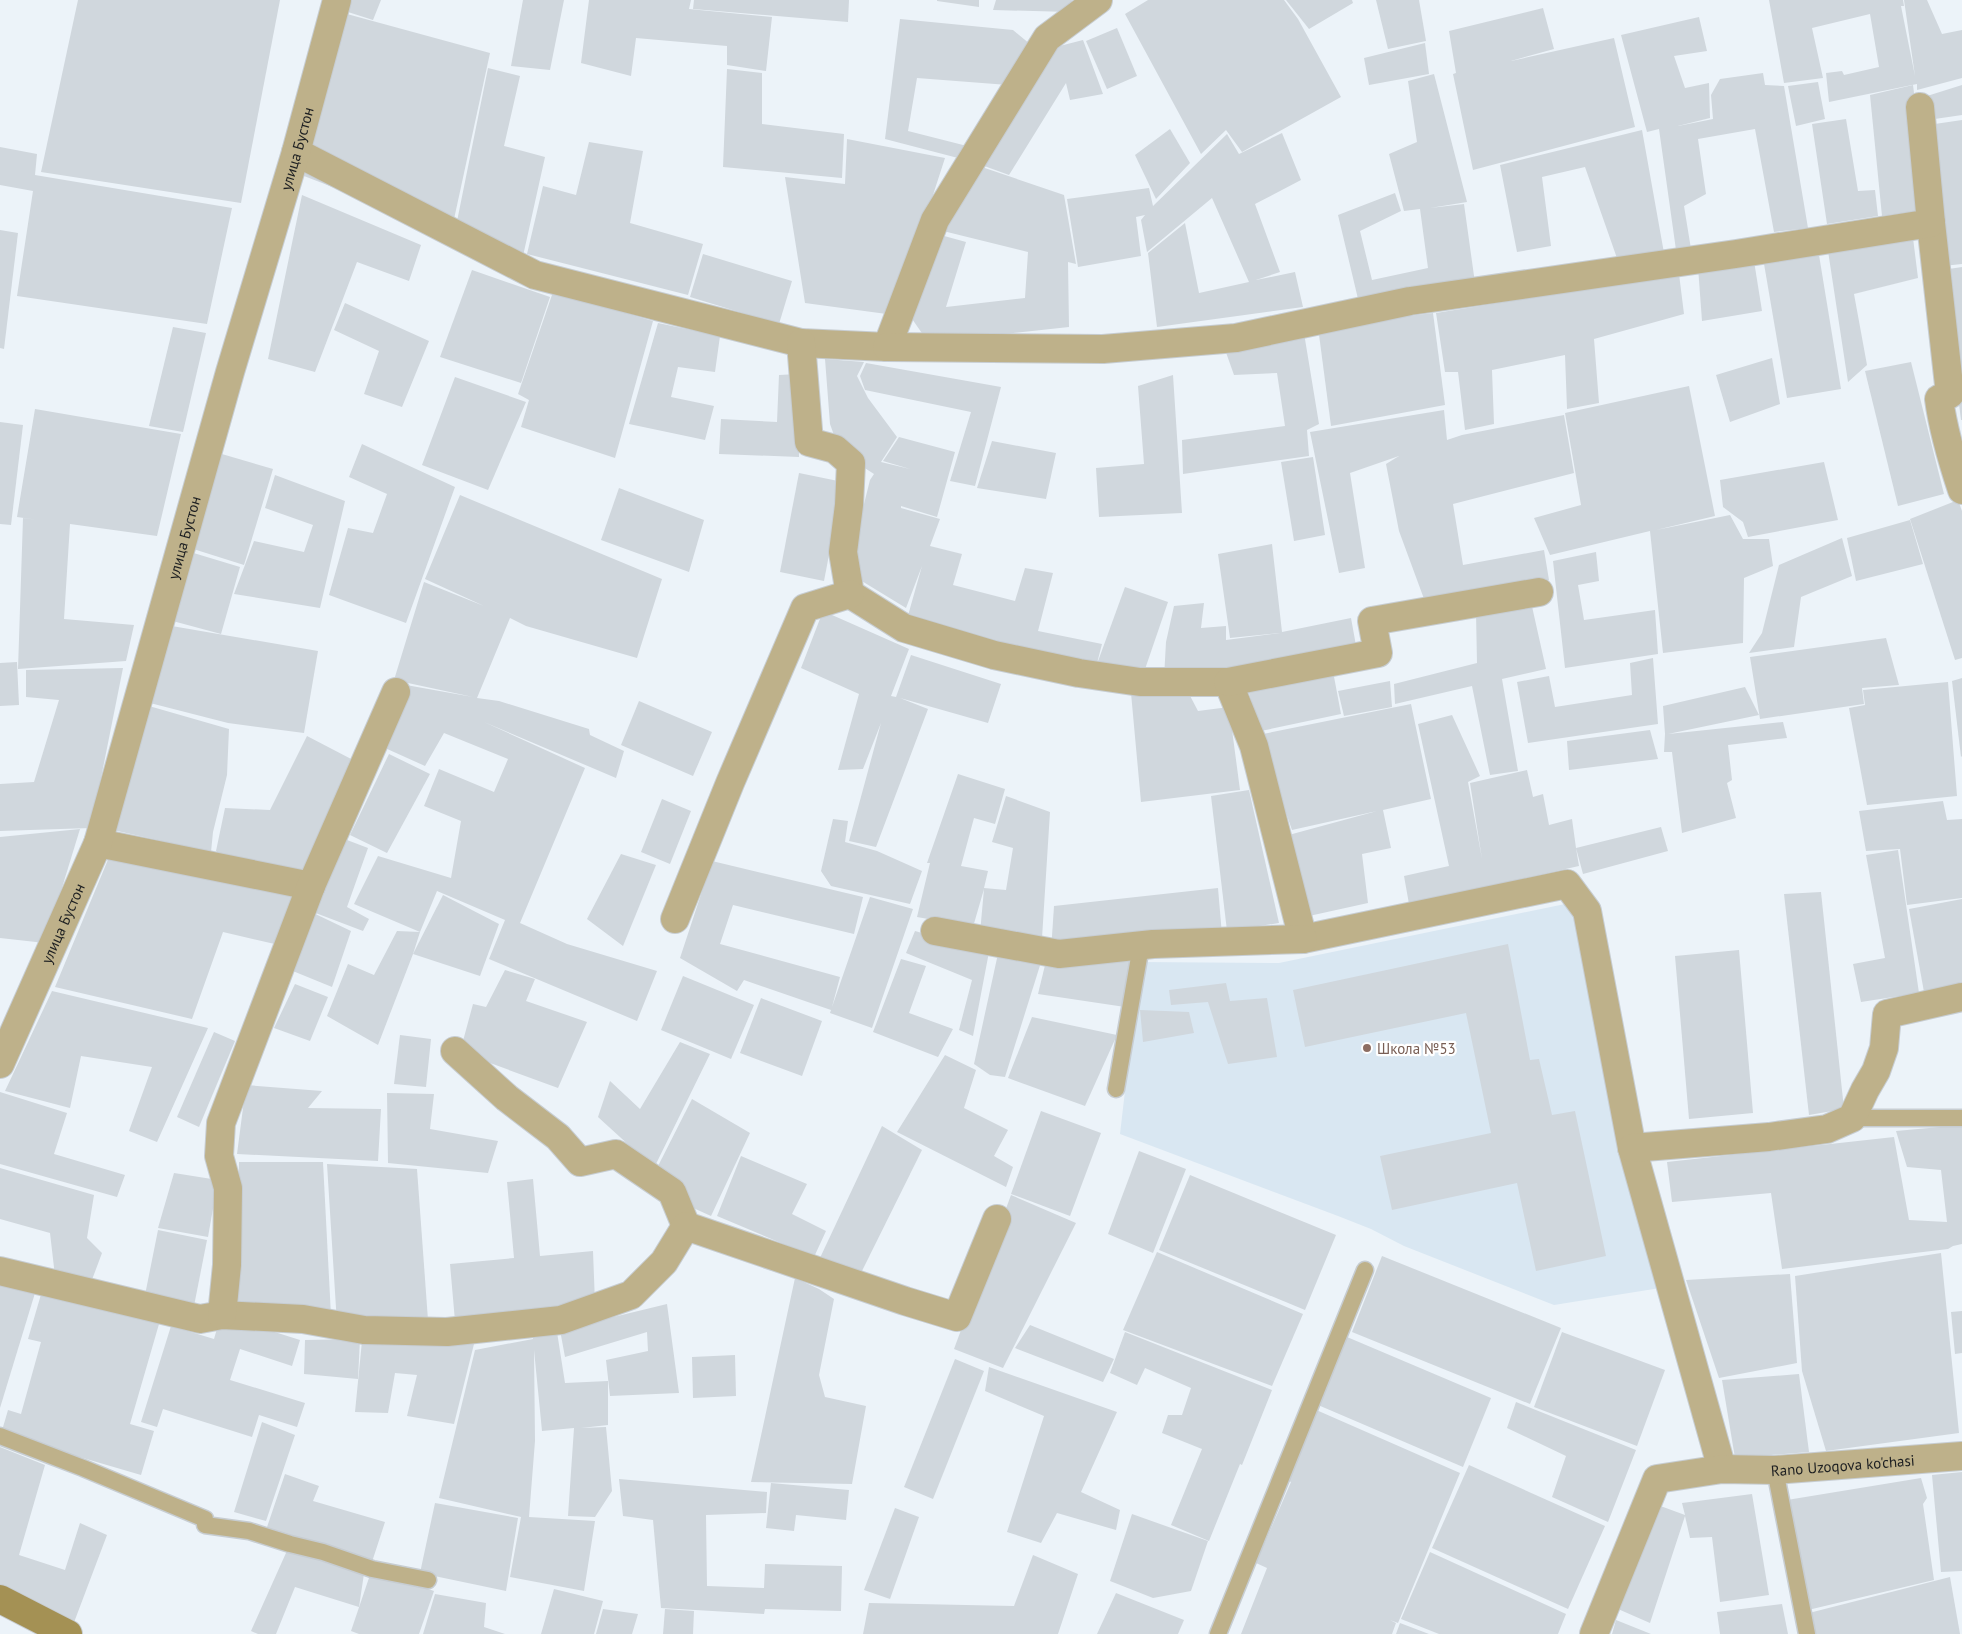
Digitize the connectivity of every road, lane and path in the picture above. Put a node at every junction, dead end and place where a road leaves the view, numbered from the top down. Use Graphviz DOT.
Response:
graph roads {
  1 [pos="337,0"];
  2 [pos="1098,0"];
  3 [pos="1920,107"];
  4 [pos="296,152"];
  5 [pos="1931,222"];
  6 [pos="800,343"];
  7 [pos="887,347"];
  8 [pos="1962,490"];
  9 [pos="1539,592"];
  10 [pos="850,594"];
  11 [pos="1228,682"];
  12 [pos="396,692"];
  13 [pos="98,843"];
  14 [pos="311,886"];
  15 [pos="675,919"];
  16 [pos="935,931"];
  17 [pos="1303,939"];
  18 [pos="1141,946"];
  19 [pos="1962,997"];
  20 [pos="455,1051"];
  21 [pos="0,1064"];
  22 [pos="1116,1089"];
  23 [pos="1852,1118"];
  24 [pos="1962,1118"];
  25 [pos="1632,1148"];
  26 [pos="997,1219"];
  27 [pos="686,1226"];
  28 [pos="0,1270"];
  29 [pos="1365,1270"];
  30 [pos="222,1315"];
  31 [pos="0,1436"];
  32 [pos="1962,1456"];
  33 [pos="1722,1469"];
  34 [pos="1775,1470"];
  35 [pos="428,1580"];
  36 [pos="0,1598"];
  37 [pos="68,1634"];
  38 [pos="1218,1634"];
  39 [pos="1594,1634"];
  40 [pos="1807,1634"];
  1 -- 4 [label="street, улица Бустон"];
  2 -- 7 [label="street"];
  3 -- 5 [label="street"];
  4 -- 6 [label="street"];
  4 -- 13 [label="street, улица Бустон"];
  5 -- 7 [label="street"];
  5 -- 8 [label="street"];
  6 -- 7 [label="street"];
  6 -- 10 [label="street"];
  9 -- 11 [label="street"];
  10 -- 11 [label="street"];
  10 -- 15 [label="street"];
  11 -- 17 [label="street"];
  12 -- 14 [label="street"];
  13 -- 14 [label="street"];
  13 -- 21 [label="street, улица Бустон"];
  14 -- 30 [label="street"];
  16 -- 18 [label="street"];
  17 -- 18 [label="street"];
  17 -- 25 [label="street"];
  18 -- 22 [label="lane"];
  19 -- 23 [label="street"];
  20 -- 27 [label="street"];
  23 -- 24 [label="lane"];
  23 -- 25 [label="street"];
  25 -- 33 [label="street"];
  26 -- 27 [label="street"];
  27 -- 30 [label="street"];
  28 -- 30 [label="street"];
  29 -- 38 [label="lane"];
  31 -- 35 [label="lane"];
  32 -- 34 [label="street, Rano Uzoqova ko'chasi"];
  33 -- 34 [label="street, Rano Uzoqova ko'chasi"];
  33 -- 39 [label="street, Rano Uzoqova ko'chasi"];
  34 -- 40 [label="lane"];
  36 -- 37 [label="street"];
}
